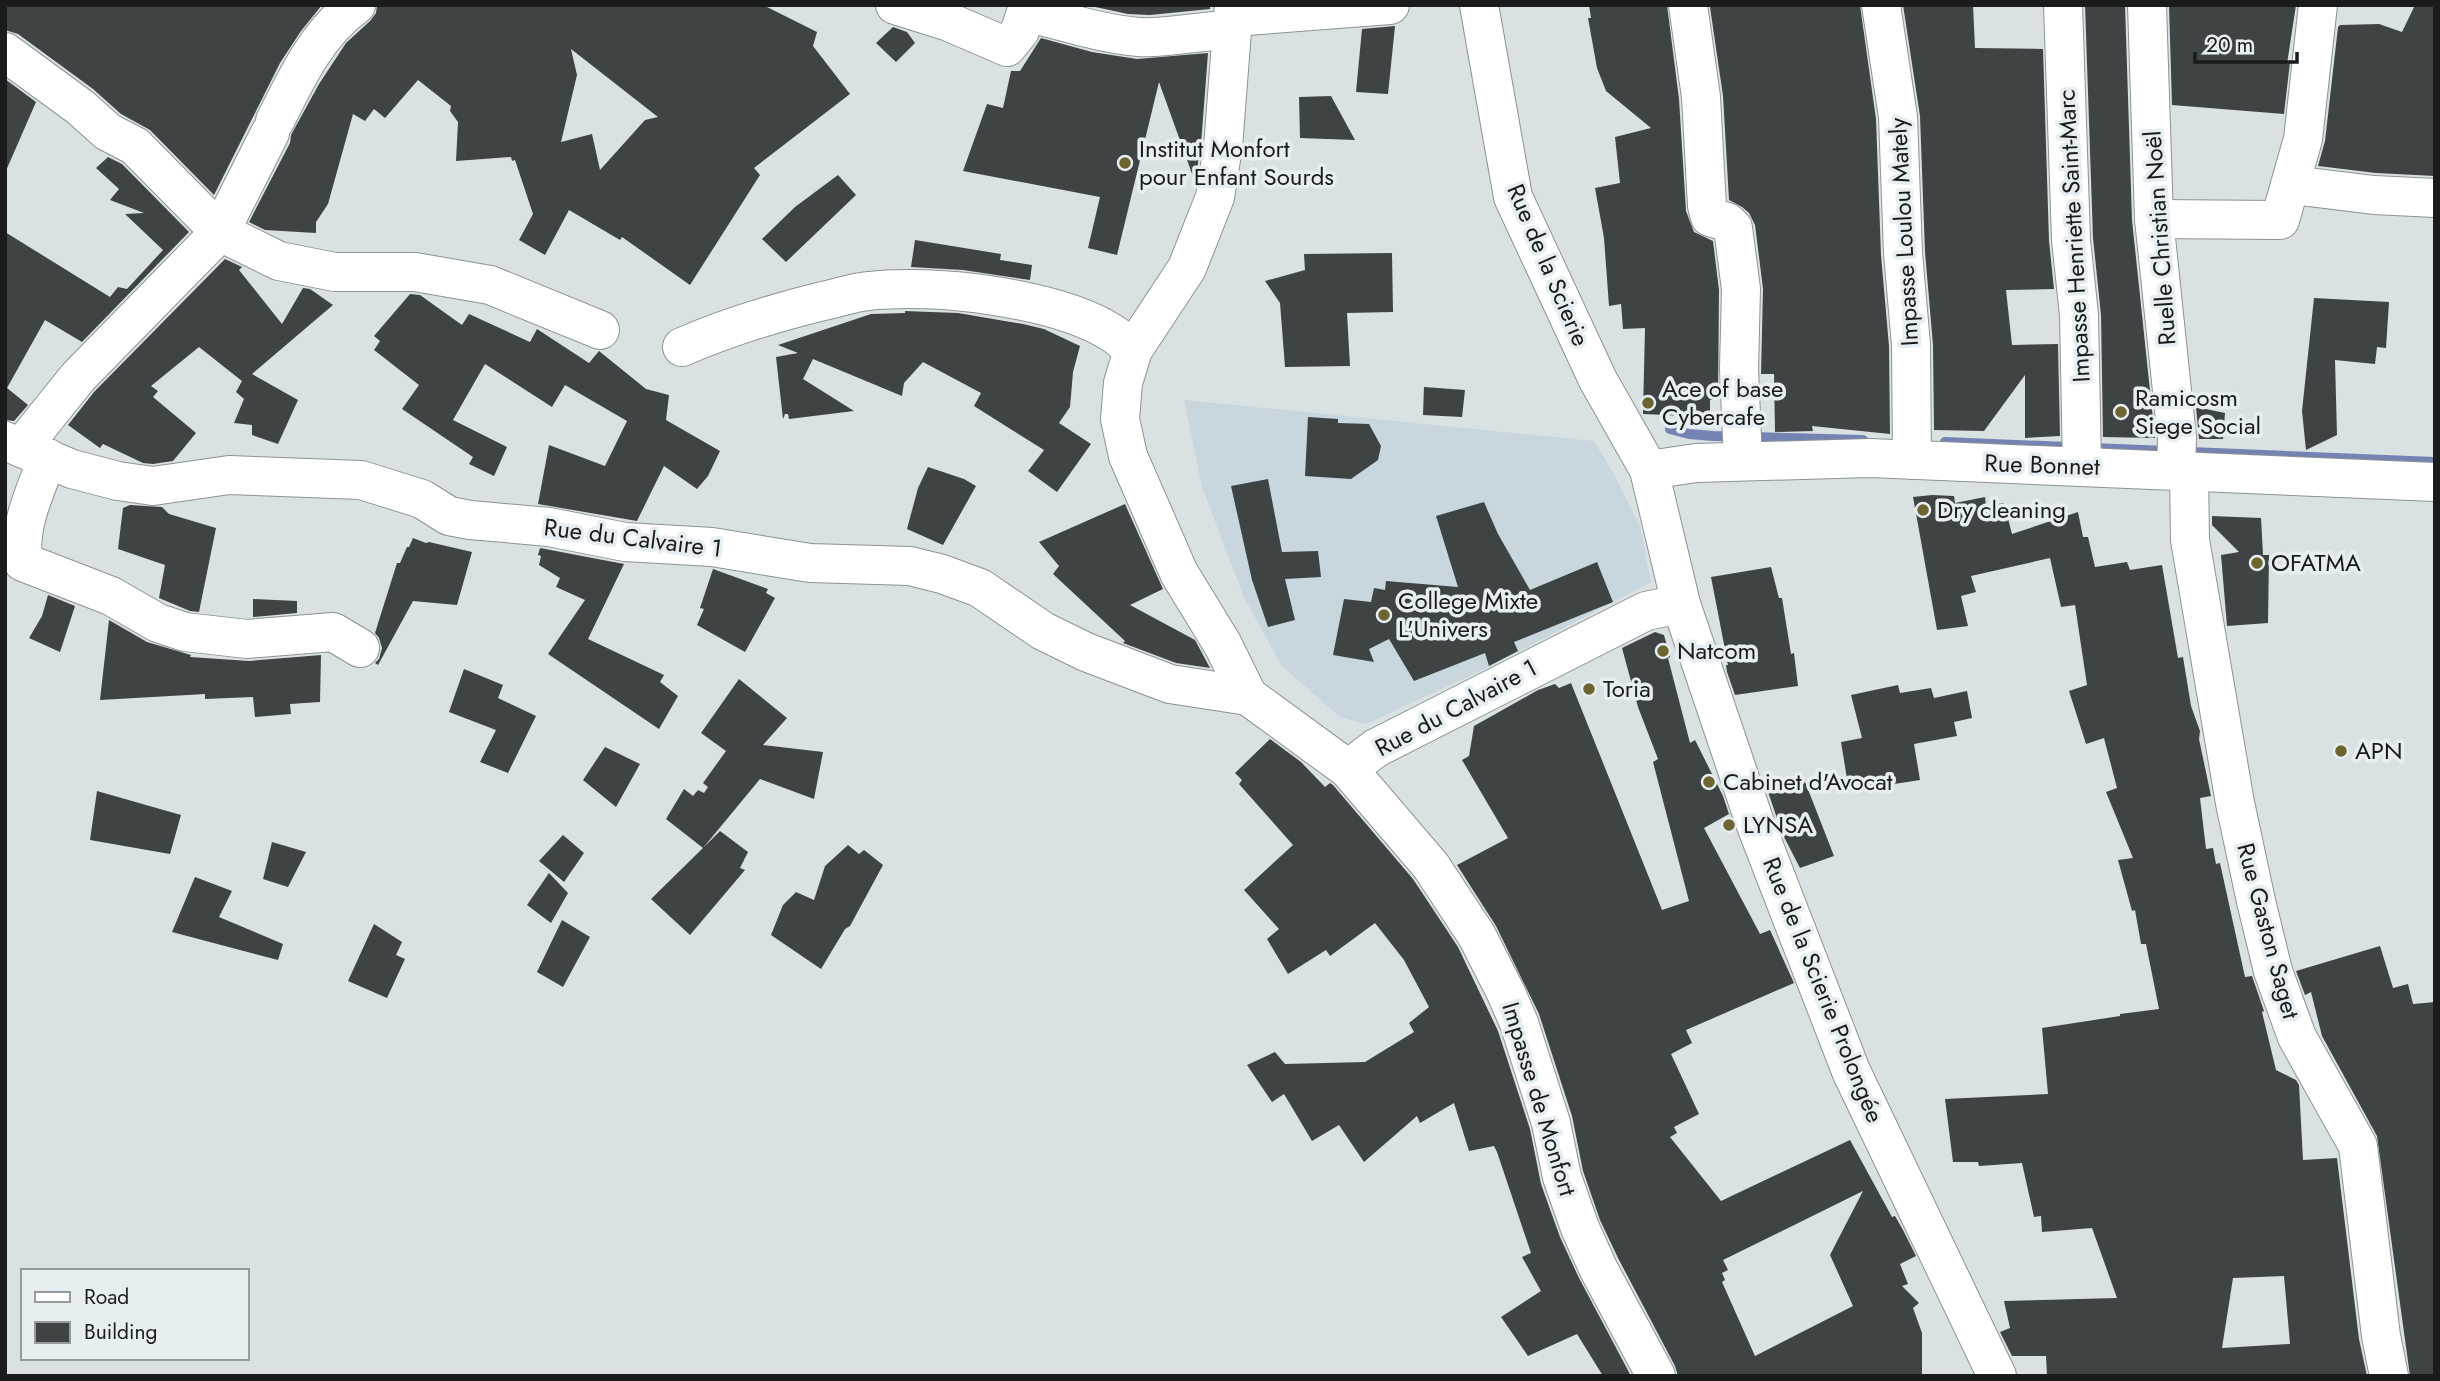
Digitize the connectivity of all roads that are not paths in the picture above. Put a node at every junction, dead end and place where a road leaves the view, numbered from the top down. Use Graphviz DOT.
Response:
graph roads {
  1 [pos="895,5"];
  2 [pos="1390,5"];
  3 [pos="1479,5"];
  4 [pos="1688,5"];
  5 [pos="1881,5"];
  6 [pos="2063,5"];
  7 [pos="2147,5"];
  8 [pos="2318,5"];
  9 [pos="343,9"];
  10 [pos="1233,18"];
  11 [pos="5,52"];
  12 [pos="2292,185"];
  13 [pos="2435,198"];
  14 [pos="2154,219"];
  15 [pos="220,232"];
  16 [pos="600,330"];
  17 [pos="682,347"];
  18 [pos="1133,350"];
  19 [pos="1742,443"];
  20 [pos="1912,447"];
  21 [pos="25,449"];
  22 [pos="2082,452"];
  23 [pos="2179,460"];
  24 [pos="1649,470"];
  25 [pos="2435,482"];
  26 [pos="1681,604"];
  27 [pos="360,648"];
  28 [pos="1248,695"];
  29 [pos="1348,769"];
  30 [pos="1656,1376"];
  31 [pos="1997,1376"];
  32 [pos="2389,1376"];
  1 -- 10 [label="street"];
  2 -- 10 [label="street"];
  3 -- 24 [label="street, Rue de la Scierie"];
  4 -- 19 [label="street"];
  5 -- 20 [label="street, Impasse Loulou Mately"];
  6 -- 22 [label="street, Impasse Henriette Saint-Marc"];
  7 -- 14 [label="street, Ruelle Christian Noël"];
  8 -- 12 [label="street"];
  9 -- 15 [label="street"];
  10 -- 18 [label="street, Rue du Calvaire 1"];
  11 -- 15 [label="street"];
  12 -- 13 [label="street"];
  12 -- 14 [label="street"];
  14 -- 23 [label="street, Ruelle Christian Noël"];
  15 -- 16 [label="street"];
  15 -- 21 [label="street"];
  17 -- 18 [label="street"];
  18 -- 28 [label="street, Rue du Calvaire 1"];
  19 -- 20 [label="street, Rue Bonnet"];
  19 -- 24 [label="street, Rue Bonnet"];
  20 -- 22 [label="street, Rue Bonnet"];
  21 -- 27 [label="street"];
  21 -- 28 [label="street, Rue du Calvaire 1"];
  22 -- 23 [label="street, Rue Bonnet"];
  23 -- 25 [label="street, Rue Bonnet"];
  23 -- 32 [label="street, Rue Gaston Saget"];
  24 -- 26 [label="street, Rue de la Scierie Prolongée"];
  26 -- 29 [label="street, Rue du Calvaire 1"];
  26 -- 31 [label="street, Rue de la Scierie Prolongée"];
  28 -- 29 [label="street, Rue du Calvaire 1"];
  29 -- 30 [label="street, Impasse de Monfort"];
}
